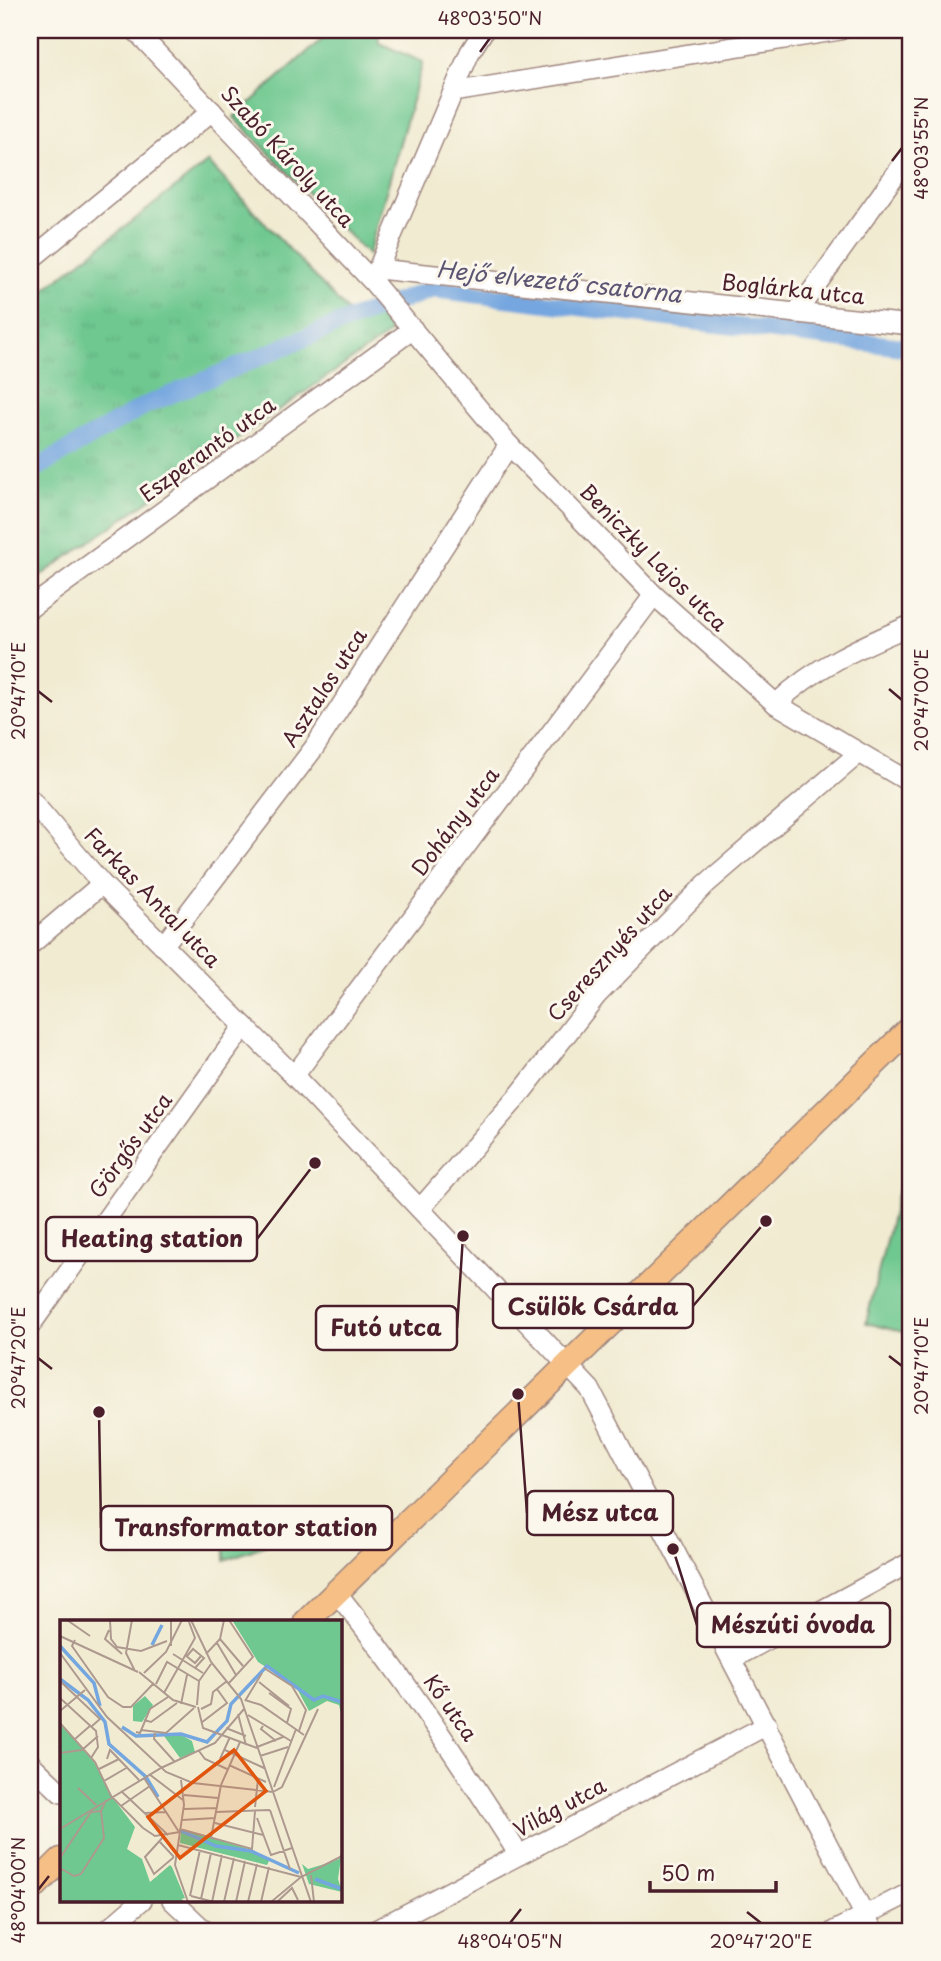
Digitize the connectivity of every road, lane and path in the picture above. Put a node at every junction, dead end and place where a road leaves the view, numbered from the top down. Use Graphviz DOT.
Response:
graph roads {
  1 [pos="135,30"];
  2 [pos="484,30"];
  3 [pos="840,30"];
  4 [pos="453,92"];
  5 [pos="212,111"];
  6 [pos="911,153"];
  7 [pos="30,260"];
  8 [pos="378,281"];
  9 [pos="796,313"];
  10 [pos="409,323"];
  11 [pos="911,325"];
  12 [pos="509,445"];
  13 [pos="654,594"];
  14 [pos="30,608"];
  15 [pos="911,625"];
  16 [pos="776,704"];
  17 [pos="858,754"];
  18 [pos="911,783"];
  19 [pos="30,799"];
  20 [pos="102,884"];
  21 [pos="30,945"];
  22 [pos="163,946"];
  23 [pos="244,1026"];
  24 [pos="911,1028"];
  25 [pos="294,1076"];
  26 [pos="420,1209"];
  27 [pos="30,1326"];
  28 [pos="568,1363"];
  29 [pos="911,1562"];
  30 [pos="336,1592"];
  31 [pos="308,1620"];
  32 [pos="732,1659"];
  33 [pos="767,1725"];
  34 [pos="30,1763"];
  35 [pos="60,1792"];
  36 [pos="519,1855"];
  37 [pos="60,1861"];
  38 [pos="30,1891"];
  39 [pos="911,1892"];
  40 [pos="140,1902"];
  41 [pos="174,1902"];
  42 [pos="869,1923"];
  43 [pos="106,1931"];
  44 [pos="205,1931"];
  45 [pos="374,1931"];
  46 [pos="834,1931"];
  1 -- 5 [label="street, Szabó Károly utca"];
  2 -- 4 [label="street"];
  3 -- 4 [label="street"];
  4 -- 8 [label="street"];
  5 -- 7 [label="street"];
  5 -- 8 [label="street, Szabó Károly utca"];
  6 -- 9 [label="street"];
  8 -- 9 [label="street, Boglárka utca"];
  8 -- 10 [label="street, Szabó Károly utca"];
  9 -- 11 [label="street, Boglárka utca"];
  10 -- 12 [label="street, Beniczky Lajos utca"];
  10 -- 14 [label="street, Eszperantó utca"];
  12 -- 13 [label="street, Beniczky Lajos utca"];
  12 -- 22 [label="street, Asztalos utca"];
  13 -- 16 [label="street, Beniczky Lajos utca"];
  13 -- 25 [label="street, Dohány utca"];
  15 -- 16 [label="street"];
  16 -- 17 [label="street, Beniczky Lajos utca"];
  17 -- 18 [label="street, Beniczky Lajos utca"];
  17 -- 26 [label="street, Cseresznyés utca"];
  19 -- 20 [label="street, Farkas Antal utca"];
  20 -- 21 [label="street"];
  20 -- 22 [label="street, Farkas Antal utca"];
  22 -- 23 [label="street, Farkas Antal utca"];
  23 -- 25 [label="street, Farkas Antal utca"];
  23 -- 27 [label="street, Görgős utca"];
  24 -- 28 [label="main road"];
  25 -- 26 [label="street, Farkas Antal utca"];
  26 -- 28 [label="street, Farkas Antal utca"];
  28 -- 30 [label="main road"];
  28 -- 32 [label="street, Farkas Antal utca"];
  29 -- 32 [label="street"];
  30 -- 31 [label="main road"];
  30 -- 36 [label="street, Kő utca"];
  32 -- 33 [label="street, Farkas Antal utca"];
  33 -- 36 [label="street, Világ utca"];
  33 -- 42 [label="street, Farkas Antal utca"];
  34 -- 35 [label="street"];
  36 -- 45 [label="street, Világ utca"];
  37 -- 38 [label="main road"];
  39 -- 42 [label="street"];
  40 -- 43 [label="street"];
  41 -- 44 [label="street"];
  42 -- 46 [label="street"];
}
